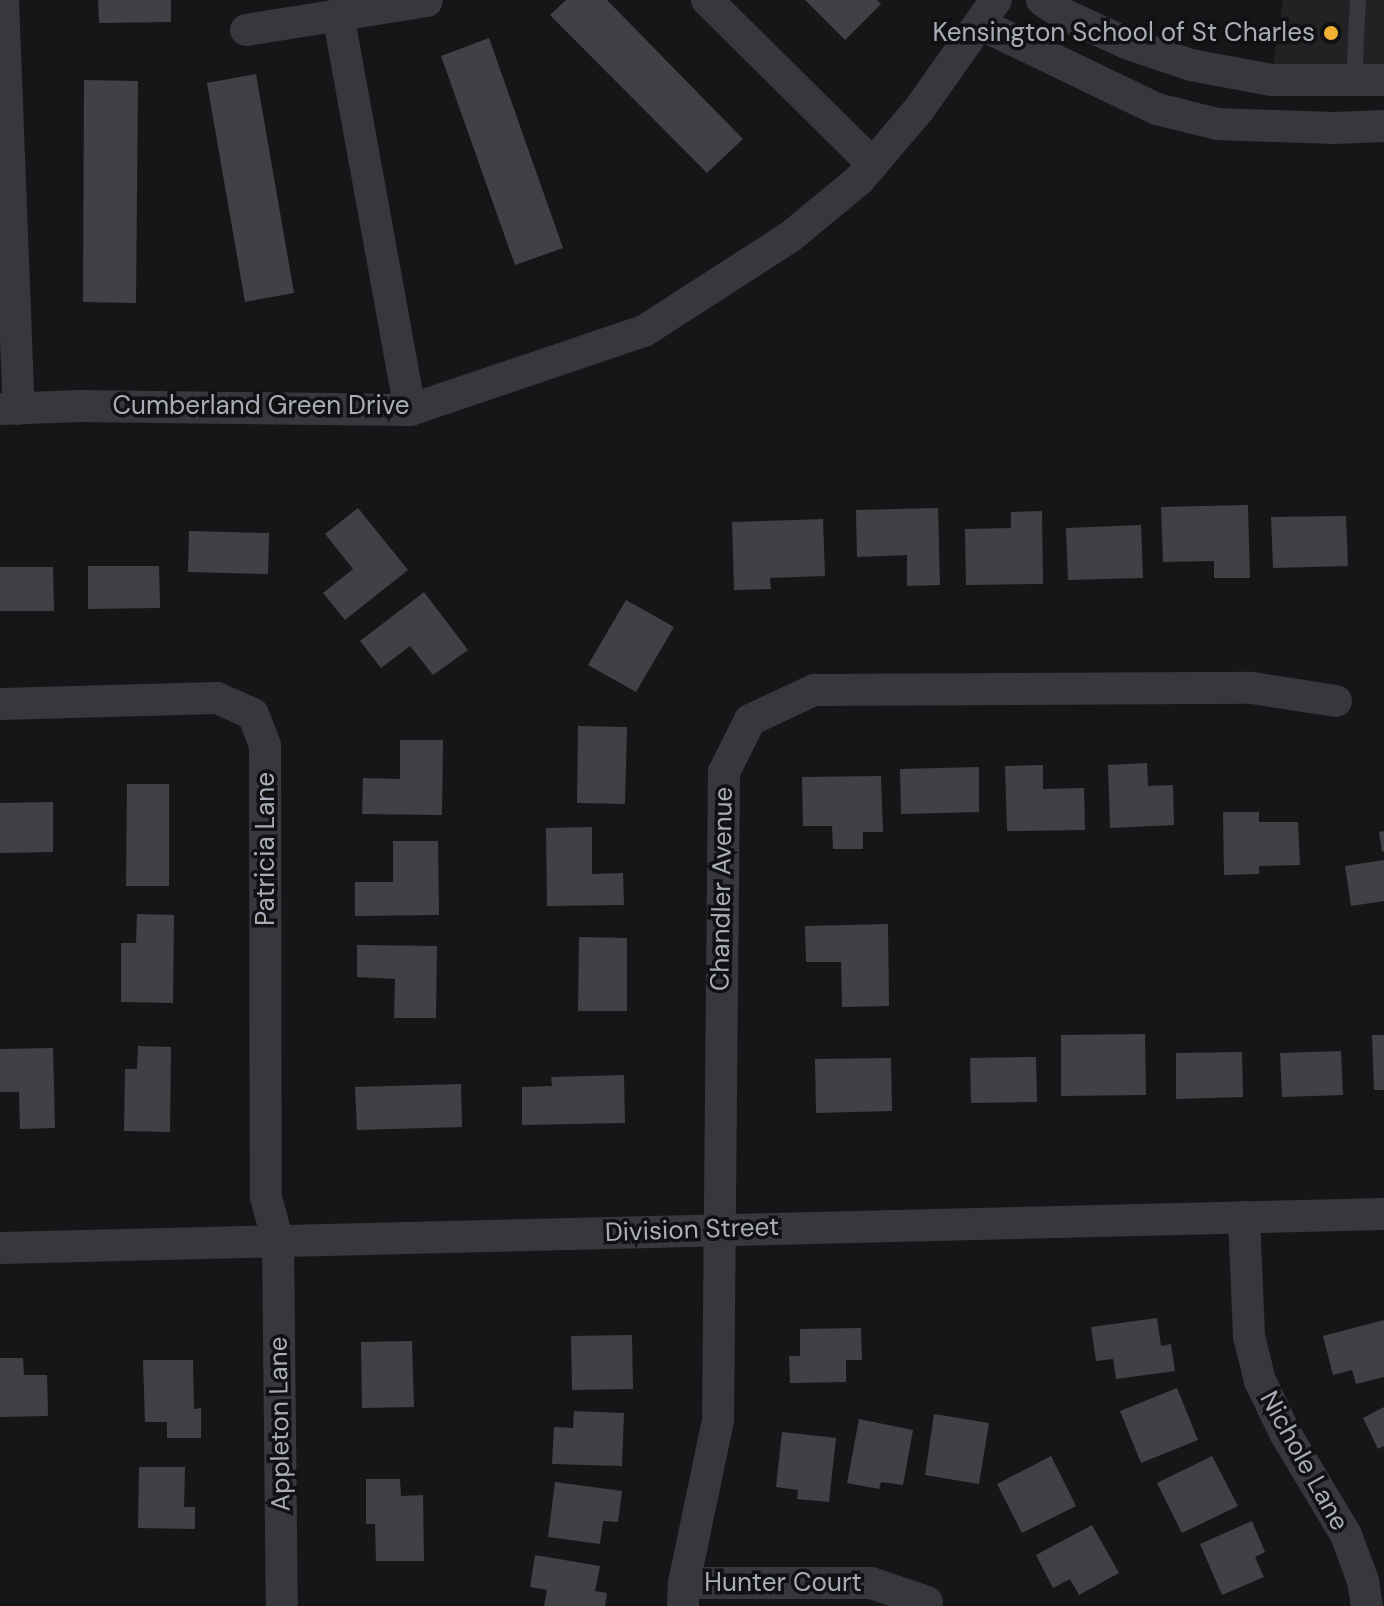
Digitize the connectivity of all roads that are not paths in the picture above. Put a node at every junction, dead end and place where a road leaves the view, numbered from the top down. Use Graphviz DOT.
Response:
graph roads {
  1 [pos="707,0"];
  2 [pos="1042,0"];
  3 [pos="1358,0"];
  4 [pos="427,1"];
  5 [pos="988,12"];
  6 [pos="3,14"];
  7 [pos="338,14"];
  8 [pos="246,30"];
  9 [pos="1369,80"];
  10 [pos="1384,126"];
  11 [pos="873,164"];
  12 [pos="7,264"];
  13 [pos="10,409"];
  14 [pos="410,410"];
  15 [pos="1336,701"];
  16 [pos="0,704"];
  17 [pos="1384,1214"];
  18 [pos="1244,1217"];
  19 [pos="720,1229"];
  20 [pos="278,1242"];
  21 [pos="0,1248"];
  22 [pos="684,1594"];
  23 [pos="927,1602"];
  24 [pos="282,1606"];
  25 [pos="1367,1606"];
  1 -- 11 [label="street"];
  2 -- 9 [label="street"];
  3 -- 9 [label="lane"];
  4 -- 7 [label="street"];
  5 -- 10 [label="street"];
  5 -- 11 [label="street, Cumberland Green Drive"];
  6 -- 12 [label="street"];
  7 -- 8 [label="street"];
  7 -- 14 [label="street"];
  11 -- 14 [label="street, Cumberland Green Drive"];
  12 -- 13 [label="street"];
  13 -- 14 [label="street, Cumberland Green Drive"];
  15 -- 19 [label="street, Chandler Avenue"];
  16 -- 20 [label="street, Patricia Lane"];
  17 -- 18 [label="street, Division Street"];
  18 -- 19 [label="street, Division Street"];
  18 -- 25 [label="street, Nichole Lane"];
  19 -- 20 [label="street, Division Street"];
  19 -- 22 [label="street, Chandler Avenue"];
  20 -- 21 [label="street, Division Street"];
  20 -- 24 [label="street, Appleton Lane"];
  22 -- 23 [label="street, Hunter Court"];
}
